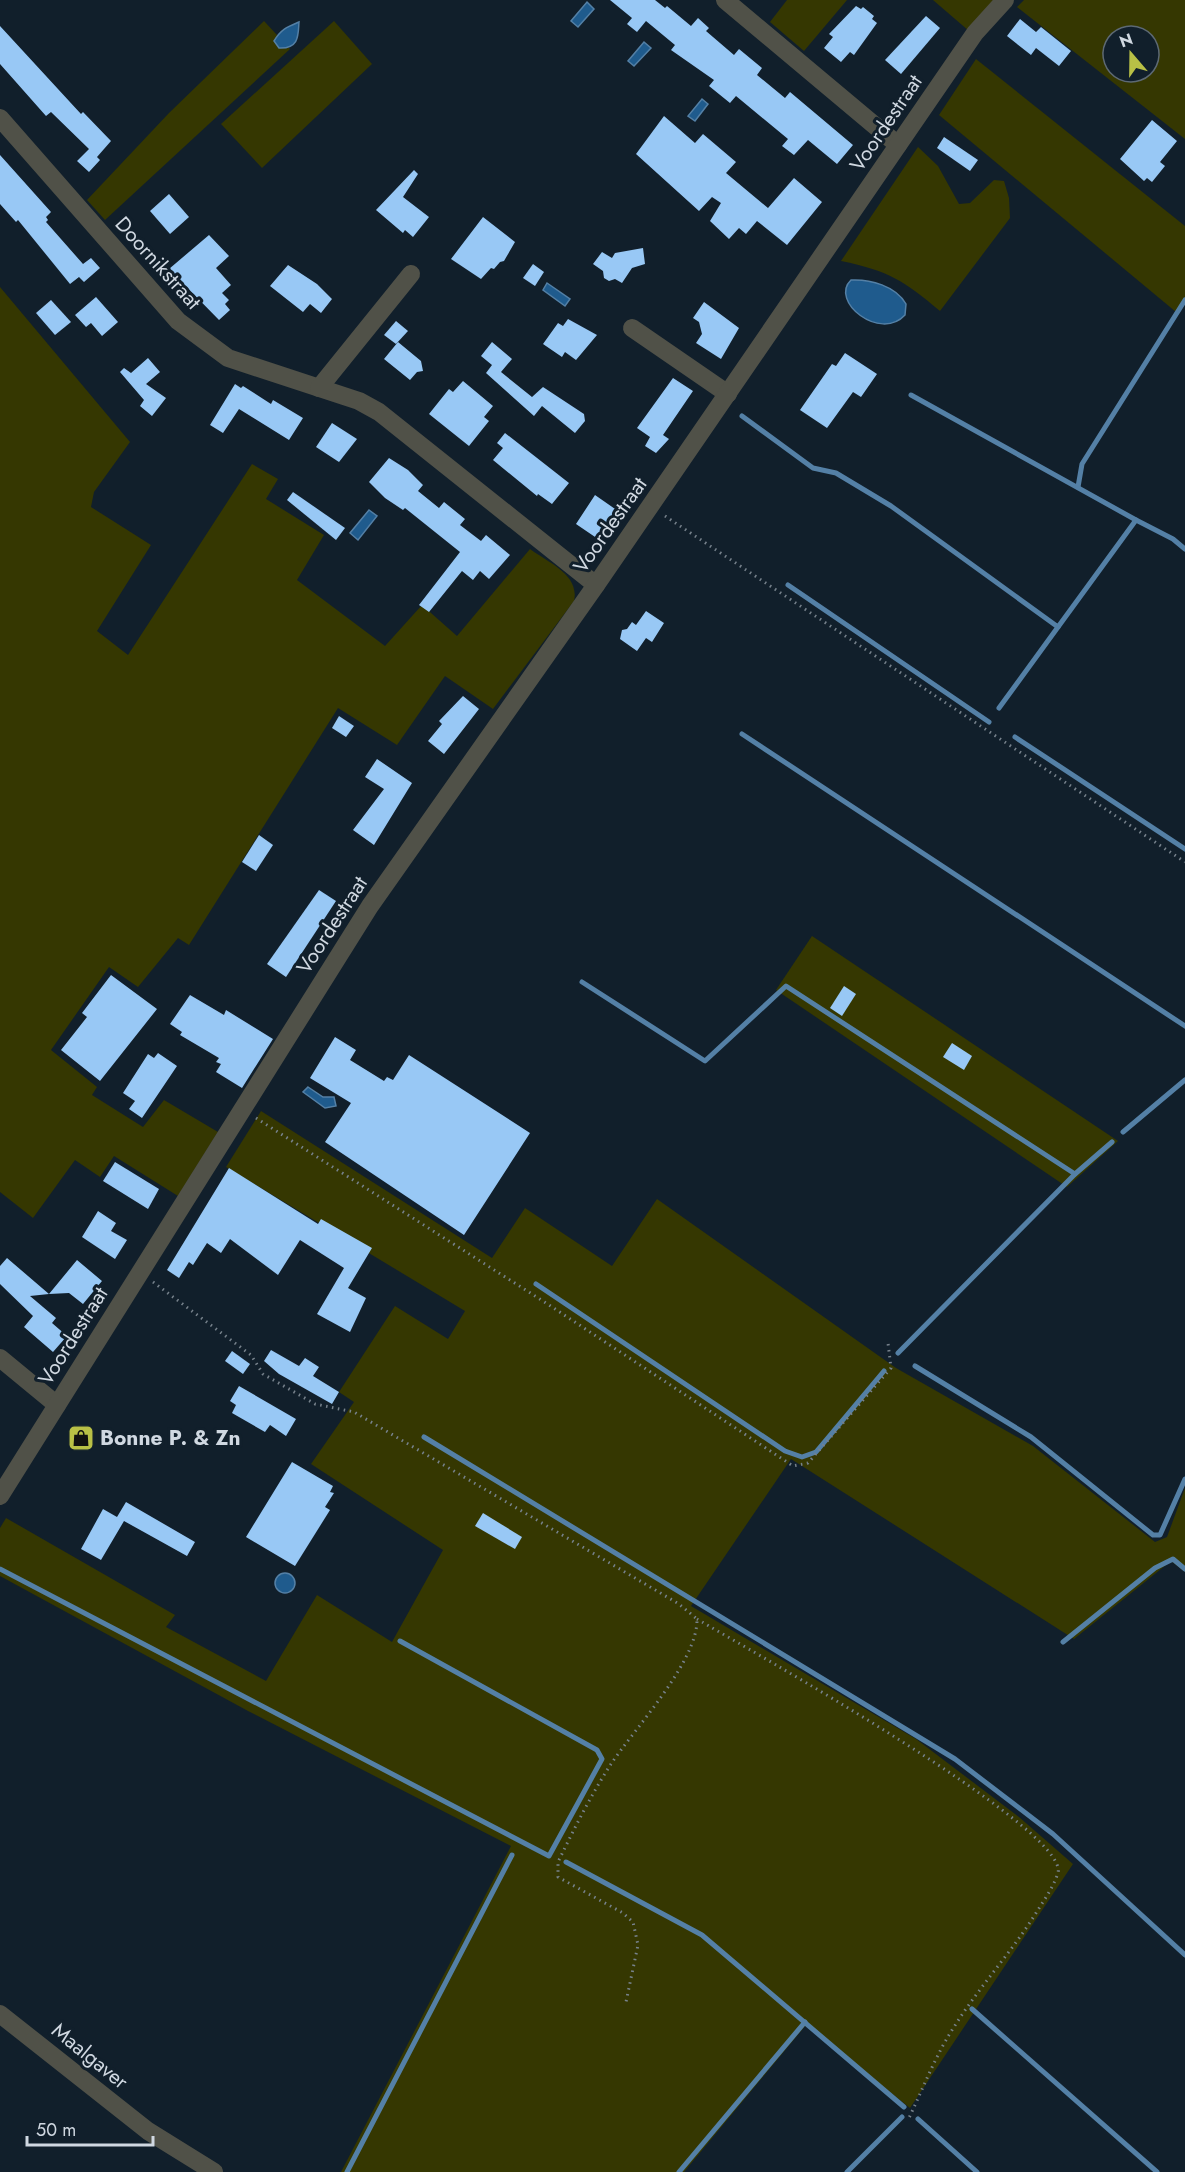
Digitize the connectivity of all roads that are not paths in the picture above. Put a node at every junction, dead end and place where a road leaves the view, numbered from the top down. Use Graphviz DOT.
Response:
graph roads {
  1 [pos="725,0"];
  2 [pos="1005,0"];
  3 [pos="0,118"];
  4 [pos="898,145"];
  5 [pos="411,274"];
  6 [pos="632,328"];
  7 [pos="319,388"];
  8 [pos="728,394"];
  9 [pos="596,585"];
  10 [pos="0,1358"];
  11 [pos="57,1405"];
  12 [pos="0,1497"];
  13 [pos="0,2014"];
  14 [pos="214,2172"];
  1 -- 4 [label="street"];
  2 -- 4 [label="street, Voordestraat"];
  3 -- 7 [label="street, Doornikstraat"];
  4 -- 8 [label="street, Voordestraat"];
  5 -- 7 [label="street"];
  6 -- 8 [label="street"];
  7 -- 9 [label="street, Doornikstraat"];
  8 -- 9 [label="street, Voordestraat"];
  9 -- 11 [label="street, Voordestraat"];
  10 -- 11 [label="street"];
  11 -- 12 [label="street, Voordestraat"];
  13 -- 14 [label="street, Maalgaver"];
}
